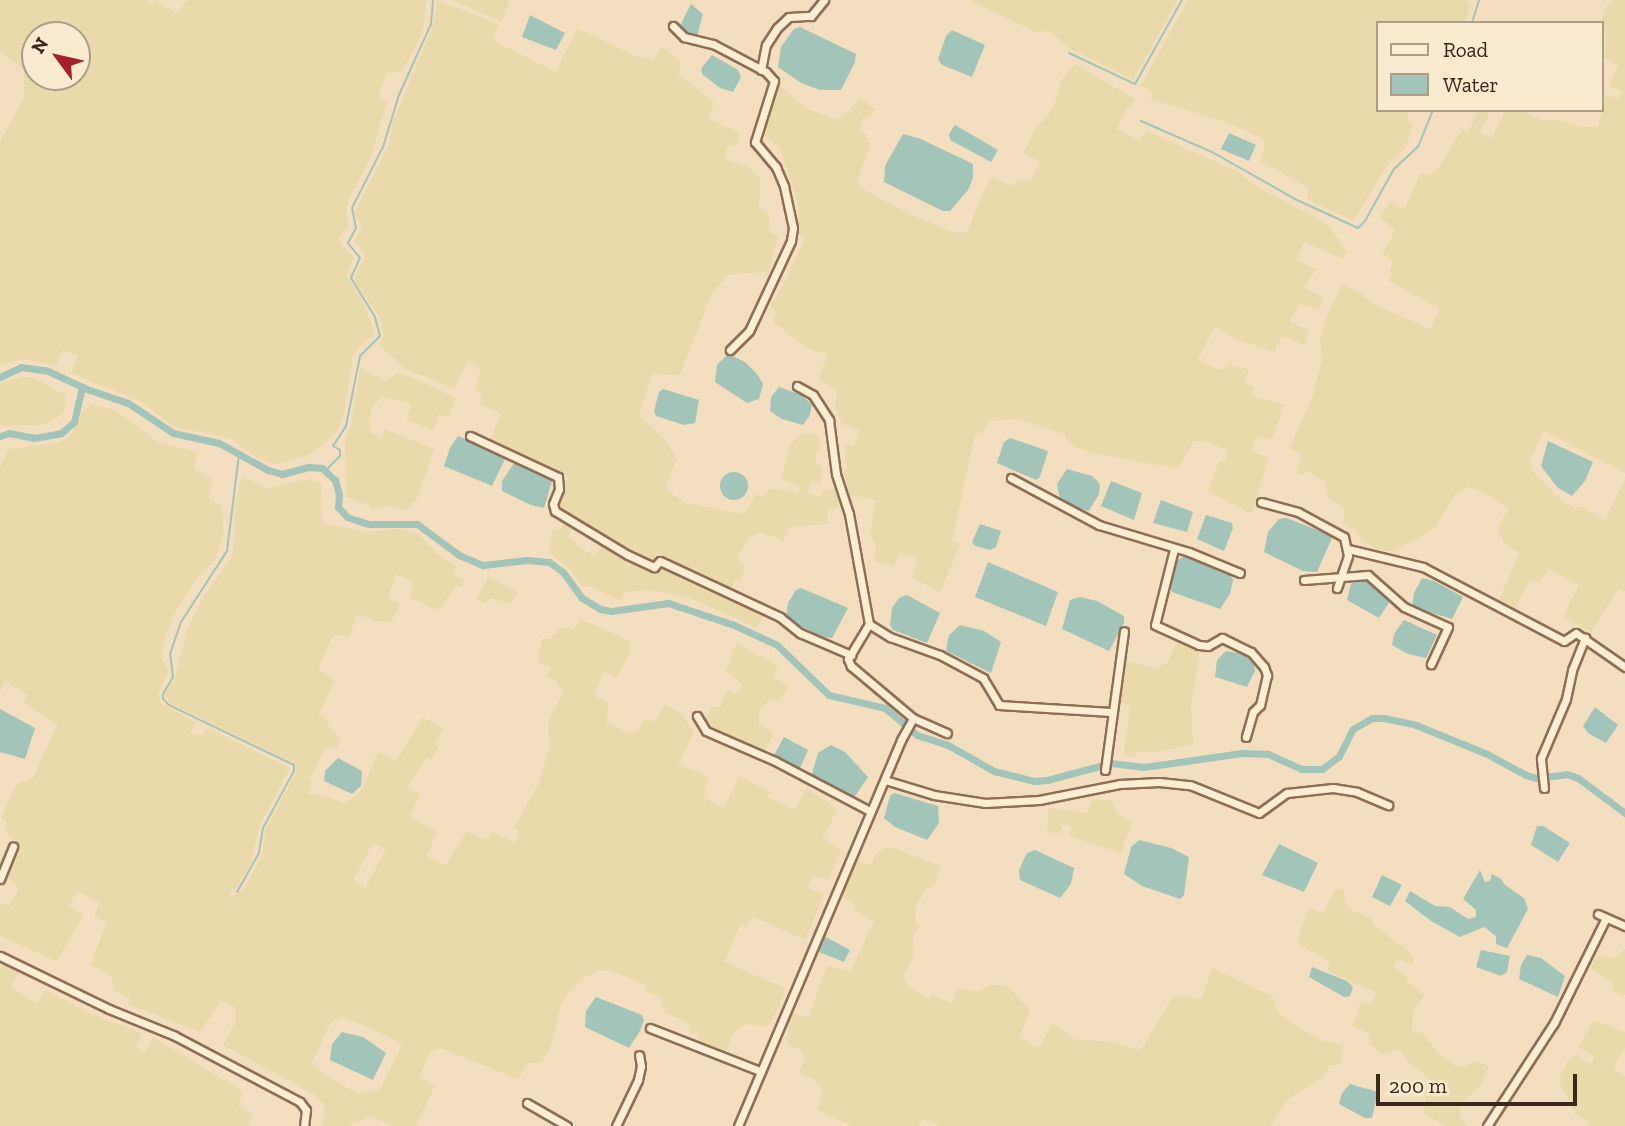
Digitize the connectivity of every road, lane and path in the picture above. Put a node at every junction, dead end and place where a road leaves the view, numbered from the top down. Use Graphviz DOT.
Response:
graph roads {
  1 [pos="824,0"];
  2 [pos="673,26"];
  3 [pos="761,70"];
  4 [pos="730,350"];
  5 [pos="797,386"];
  6 [pos="470,436"];
  7 [pos="1011,478"];
  8 [pos="1261,502"];
  9 [pos="1174,549"];
  10 [pos="1348,550"];
  11 [pos="1240,573"];
  12 [pos="1341,579"];
  13 [pos="1304,580"];
  14 [pos="1337,588"];
  15 [pos="869,624"];
  16 [pos="1124,631"];
  17 [pos="1585,638"];
  18 [pos="851,655"];
  19 [pos="1431,664"];
  20 [pos="1625,667"];
  21 [pos="1111,712"];
  22 [pos="697,716"];
  23 [pos="911,722"];
  24 [pos="947,733"];
  25 [pos="1246,737"];
  26 [pos="1105,770"];
  27 [pos="885,780"];
  28 [pos="1544,788"];
  29 [pos="1388,805"];
  30 [pos="870,811"];
  31 [pos="13,847"];
  32 [pos="0,879"];
  33 [pos="1598,914"];
  34 [pos="1606,918"];
  35 [pos="1625,926"];
  36 [pos="0,956"];
  37 [pos="650,1028"];
  38 [pos="639,1055"];
  39 [pos="760,1071"];
  40 [pos="527,1102"];
  41 [pos="304,1126"];
  42 [pos="567,1126"];
  43 [pos="616,1126"];
  44 [pos="738,1126"];
  45 [pos="1487,1126"];
  1 -- 3 [label="street"];
  2 -- 3 [label="street"];
  3 -- 4 [label="street"];
  5 -- 15 [label="street"];
  6 -- 18 [label="street"];
  7 -- 9 [label="street"];
  8 -- 10 [label="street"];
  9 -- 11 [label="street"];
  9 -- 25 [label="street"];
  10 -- 12 [label="street"];
  10 -- 17 [label="street"];
  12 -- 13 [label="street"];
  12 -- 14 [label="street"];
  12 -- 19 [label="street"];
  15 -- 18 [label="street"];
  15 -- 21 [label="street"];
  16 -- 21 [label="street"];
  17 -- 20 [label="street"];
  17 -- 28 [label="street"];
  18 -- 23 [label="street"];
  21 -- 26 [label="street"];
  22 -- 30 [label="street"];
  23 -- 24 [label="street"];
  23 -- 27 [label="street"];
  27 -- 29 [label="street"];
  27 -- 30 [label="street"];
  30 -- 39 [label="street"];
  31 -- 32 [label="street"];
  33 -- 34 [label="street"];
  34 -- 35 [label="street"];
  34 -- 45 [label="street"];
  36 -- 41 [label="street"];
  37 -- 39 [label="street"];
  38 -- 43 [label="street"];
  39 -- 44 [label="street"];
  40 -- 42 [label="street"];
}
